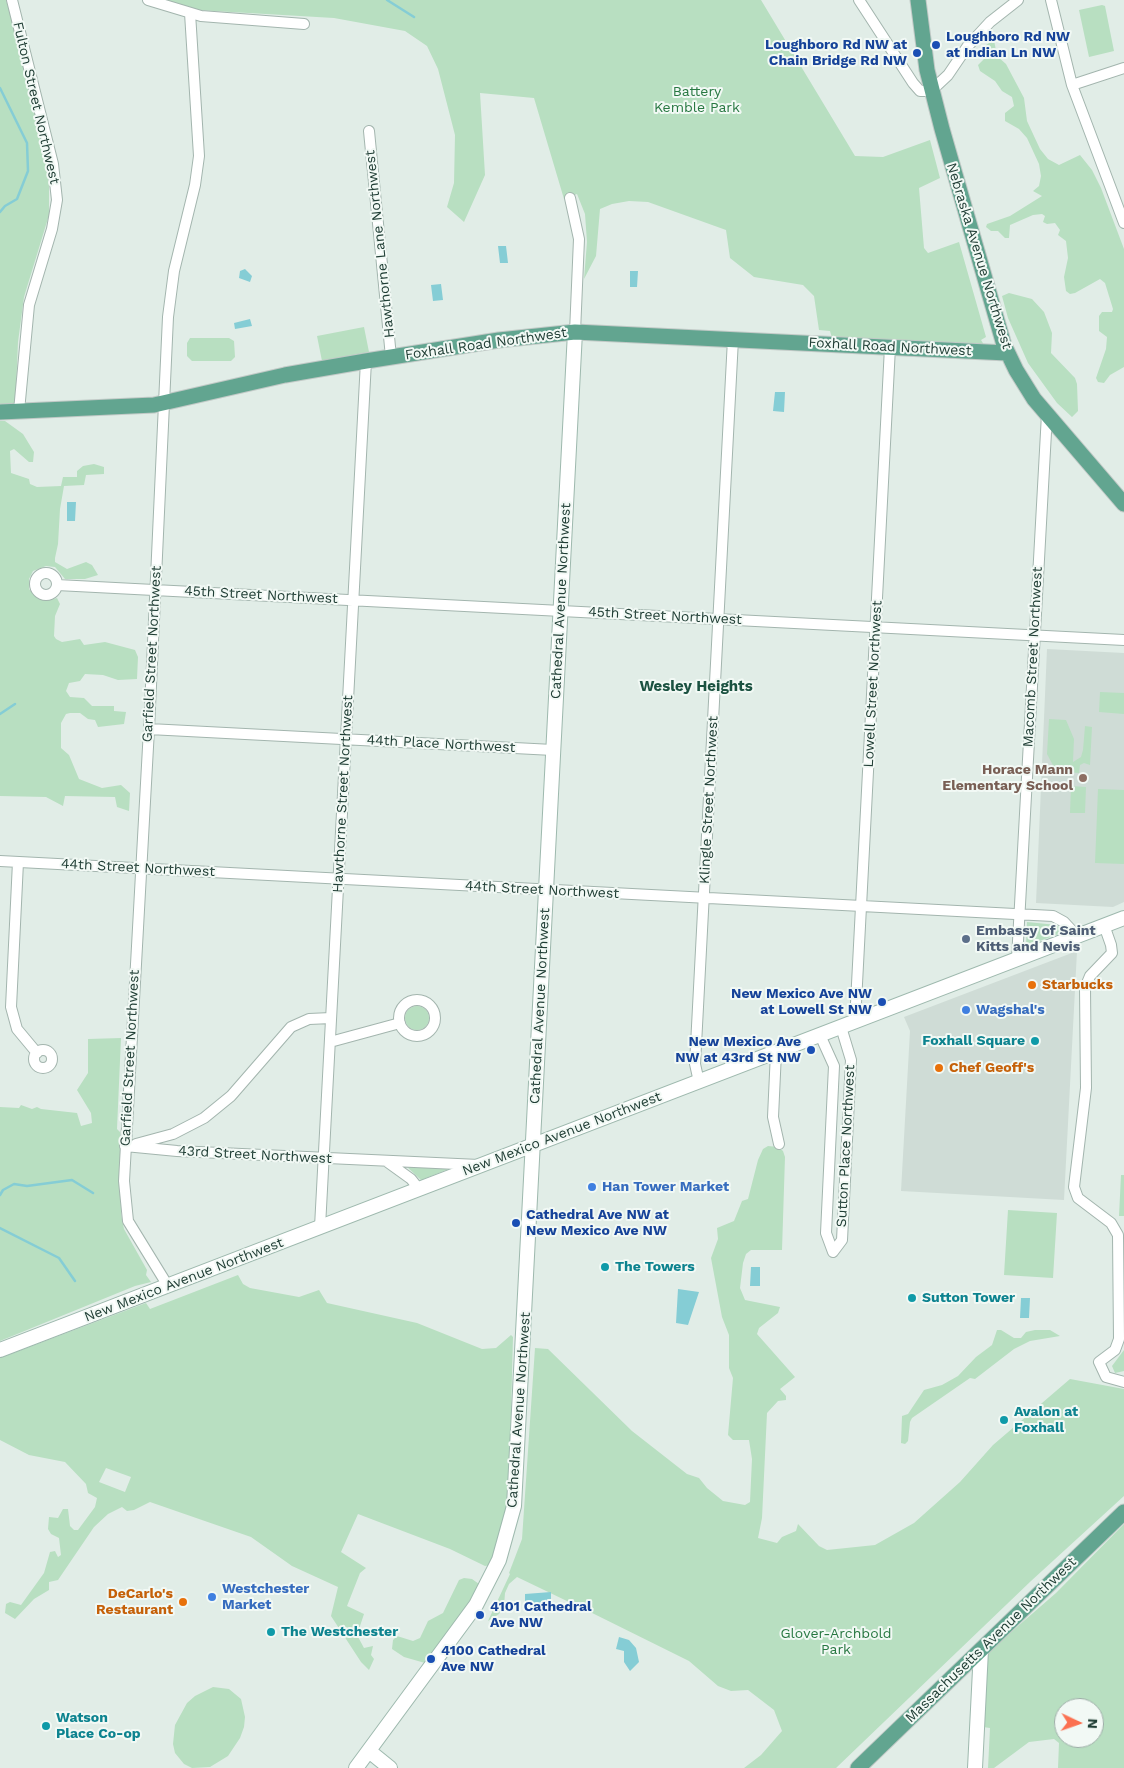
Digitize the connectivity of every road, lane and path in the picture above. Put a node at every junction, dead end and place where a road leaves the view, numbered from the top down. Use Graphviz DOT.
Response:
graph roads {
  1 [pos="12,0"];
  2 [pos="148,0"];
  3 [pos="859,0"];
  4 [pos="918,0"];
  5 [pos="1018,0"];
  6 [pos="1051,0"];
  7 [pos="190,14"];
  8 [pos="304,24"];
  9 [pos="1124,68"];
  10 [pos="1072,85"];
  11 [pos="932,90"];
  12 [pos="369,131"];
  13 [pos="570,198"];
  14 [pos="1124,223"];
  15 [pos="575,332"];
  16 [pos="733,339"];
  17 [pos="890,347"];
  18 [pos="1007,353"];
  19 [pos="391,357"];
  20 [pos="366,361"];
  21 [pos="164,403"];
  22 [pos="0,412"];
  23 [pos="19,412"];
  24 [pos="1047,414"];
  25 [pos="1124,504"];
  26 [pos="57,585"];
  27 [pos="155,590"];
  28 [pos="353,600"];
  29 [pos="560,610"];
  30 [pos="718,618"];
  31 [pos="876,627"];
  32 [pos="1034,635"];
  33 [pos="1124,640"];
  34 [pos="149,729"];
  35 [pos="345,739"];
  36 [pos="553,750"];
  37 [pos="0,861"];
  38 [pos="18,862"];
  39 [pos="141,868"];
  40 [pos="338,879"];
  41 [pos="546,890"];
  42 [pos="704,898"];
  43 [pos="862,906"];
  44 [pos="1019,914"];
  45 [pos="1124,918"];
  46 [pos="1104,926"];
  47 [pos="1077,936"];
  48 [pos="1017,959"];
  49 [pos="331,1018"];
  50 [pos="859,1019"];
  51 [pos="400,1023"];
  52 [pos="841,1027"];
  53 [pos="820,1035"];
  54 [pos="330,1042"];
  55 [pos="776,1052"];
  56 [pos="36,1053"];
  57 [pos="833,1078"];
  58 [pos="850,1078"];
  59 [pos="698,1082"];
  60 [pos="779,1144"];
  61 [pos="533,1145"];
  62 [pos="125,1146"];
  63 [pos="324,1158"];
  64 [pos="386,1161"];
  65 [pos="480,1165"];
  66 [pos="829,1170"];
  67 [pos="845,1171"];
  68 [pos="419,1189"];
  69 [pos="320,1227"];
  70 [pos="168,1286"];
  71 [pos="0,1350"];
  72 [pos="1124,1382"];
  73 [pos="1124,1512"];
  74 [pos="981,1650"];
  75 [pos="368,1751"];
  76 [pos="356,1768"];
  77 [pos="390,1768"];
  78 [pos="858,1768"];
  79 [pos="975,1768"];
  1 -- 23 [label="street, Fulton Street Northwest"];
  2 -- 7 [label="street"];
  3 -- 11 [label="street"];
  4 -- 11 [label="main road, Nebraska Avenue Northwest"];
  5 -- 11 [label="street"];
  6 -- 10 [label="street"];
  7 -- 8 [label="street"];
  7 -- 21 [label="street, Garfield Street Northwest"];
  9 -- 10 [label="street"];
  10 -- 14 [label="street"];
  11 -- 18 [label="main road, Nebraska Avenue Northwest"];
  12 -- 19 [label="street, Hawthorne Lane Northwest"];
  13 -- 15 [label="street, Cathedral Avenue Northwest"];
  15 -- 16 [label="main road, Foxhall Road Northwest"];
  15 -- 19 [label="main road, Foxhall Road Northwest"];
  15 -- 29 [label="street, Cathedral Avenue Northwest"];
  16 -- 17 [label="main road, Foxhall Road Northwest"];
  16 -- 30 [label="street, Klingle Street Northwest"];
  17 -- 18 [label="main road, Foxhall Road Northwest"];
  17 -- 31 [label="street, Lowell Street Northwest"];
  18 -- 24 [label="main road, Nebraska Avenue Northwest"];
  19 -- 20 [label="main road, Foxhall Road Northwest"];
  20 -- 21 [label="main road, Foxhall Road Northwest"];
  20 -- 28 [label="street, Hawthorne Street Northwest"];
  21 -- 23 [label="main road, Foxhall Road Northwest"];
  21 -- 27 [label="street, Garfield Street Northwest"];
  22 -- 23 [label="main road, Foxhall Road Northwest"];
  24 -- 25 [label="main road, Nebraska Avenue Northwest"];
  24 -- 32 [label="street, Macomb Street Northwest"];
  26 -- 27 [label="street, 45th Street Northwest"];
  27 -- 28 [label="street, 45th Street Northwest"];
  27 -- 34 [label="street, Garfield Street Northwest"];
  28 -- 29 [label="street, 45th Street Northwest"];
  28 -- 35 [label="street, Hawthorne Street Northwest"];
  29 -- 30 [label="street, 45th Street Northwest"];
  29 -- 36 [label="street, Cathedral Avenue Northwest"];
  30 -- 31 [label="street, 45th Street Northwest"];
  30 -- 42 [label="street, Klingle Street Northwest"];
  31 -- 32 [label="street, 45th Street Northwest"];
  31 -- 43 [label="street, Lowell Street Northwest"];
  32 -- 33 [label="street, 45th Street Northwest"];
  32 -- 44 [label="street, Macomb Street Northwest"];
  34 -- 35 [label="street, 44th Place Northwest"];
  34 -- 39 [label="street, Garfield Street Northwest"];
  35 -- 36 [label="street, 44th Place Northwest"];
  35 -- 40 [label="street, Hawthorne Street Northwest"];
  36 -- 41 [label="street, Cathedral Avenue Northwest"];
  37 -- 38 [label="street, 44th Street Northwest"];
  38 -- 39 [label="street, 44th Street Northwest"];
  38 -- 56 [label="street"];
  39 -- 40 [label="street, 44th Street Northwest"];
  39 -- 62 [label="street, Garfield Street Northwest"];
  40 -- 41 [label="street, 44th Street Northwest"];
  40 -- 49 [label="street, Hawthorne Street Northwest"];
  41 -- 42 [label="street, 44th Street Northwest"];
  41 -- 61 [label="street, Cathedral Avenue Northwest"];
  42 -- 43 [label="street, 44th Street Northwest"];
  42 -- 59 [label="street, Klingle Street Northwest"];
  43 -- 44 [label="street, 44th Street Northwest"];
  43 -- 50 [label="street, Lowell Street Northwest"];
  44 -- 47 [label="street, 44th Street Northwest"];
  44 -- 48 [label="street, Macomb Street Northwest"];
  45 -- 46 [label="street, New Mexico Avenue Northwest"];
  46 -- 47 [label="street, New Mexico Avenue Northwest"];
  46 -- 72 [label="street"];
  47 -- 48 [label="street, New Mexico Avenue Northwest"];
  48 -- 50 [label="street, New Mexico Avenue Northwest"];
  49 -- 54 [label="street, Hawthorne Street Northwest"];
  49 -- 62 [label="street"];
  50 -- 52 [label="street, New Mexico Avenue Northwest"];
  51 -- 54 [label="street"];
  52 -- 53 [label="street, New Mexico Avenue Northwest"];
  52 -- 58 [label="street, Sutton Place Northwest"];
  53 -- 55 [label="street, New Mexico Avenue Northwest"];
  53 -- 57 [label="street, Sutton Place Northwest"];
  54 -- 63 [label="street, Hawthorne Street Northwest"];
  55 -- 59 [label="street, New Mexico Avenue Northwest"];
  55 -- 60 [label="street"];
  57 -- 58 [label="street"];
  57 -- 66 [label="street, Sutton Place Northwest"];
  58 -- 67 [label="street, Sutton Place Northwest"];
  59 -- 61 [label="street, New Mexico Avenue Northwest"];
  61 -- 65 [label="street, New Mexico Avenue Northwest"];
  61 -- 75 [label="street, Cathedral Avenue Northwest"];
  62 -- 63 [label="street, 43rd Street Northwest"];
  62 -- 70 [label="street, Garfield Street Northwest"];
  63 -- 64 [label="street, 43rd Street Northwest"];
  63 -- 69 [label="street, Hawthorne Street Northwest"];
  64 -- 65 [label="street, 43rd Street Northwest"];
  64 -- 68 [label="street"];
  65 -- 68 [label="street, New Mexico Avenue Northwest"];
  66 -- 67 [label="street"];
  66 -- 67 [label="street, Sutton Place Northwest"];
  68 -- 69 [label="street, New Mexico Avenue Northwest"];
  69 -- 70 [label="street, New Mexico Avenue Northwest"];
  70 -- 71 [label="street, New Mexico Avenue Northwest"];
  73 -- 74 [label="main road, Massachusetts Avenue Northwest"];
  74 -- 78 [label="main road, Massachusetts Avenue Northwest"];
  74 -- 79 [label="street"];
  75 -- 76 [label="street, Cathedral Avenue Northwest"];
  75 -- 77 [label="street"];
}
